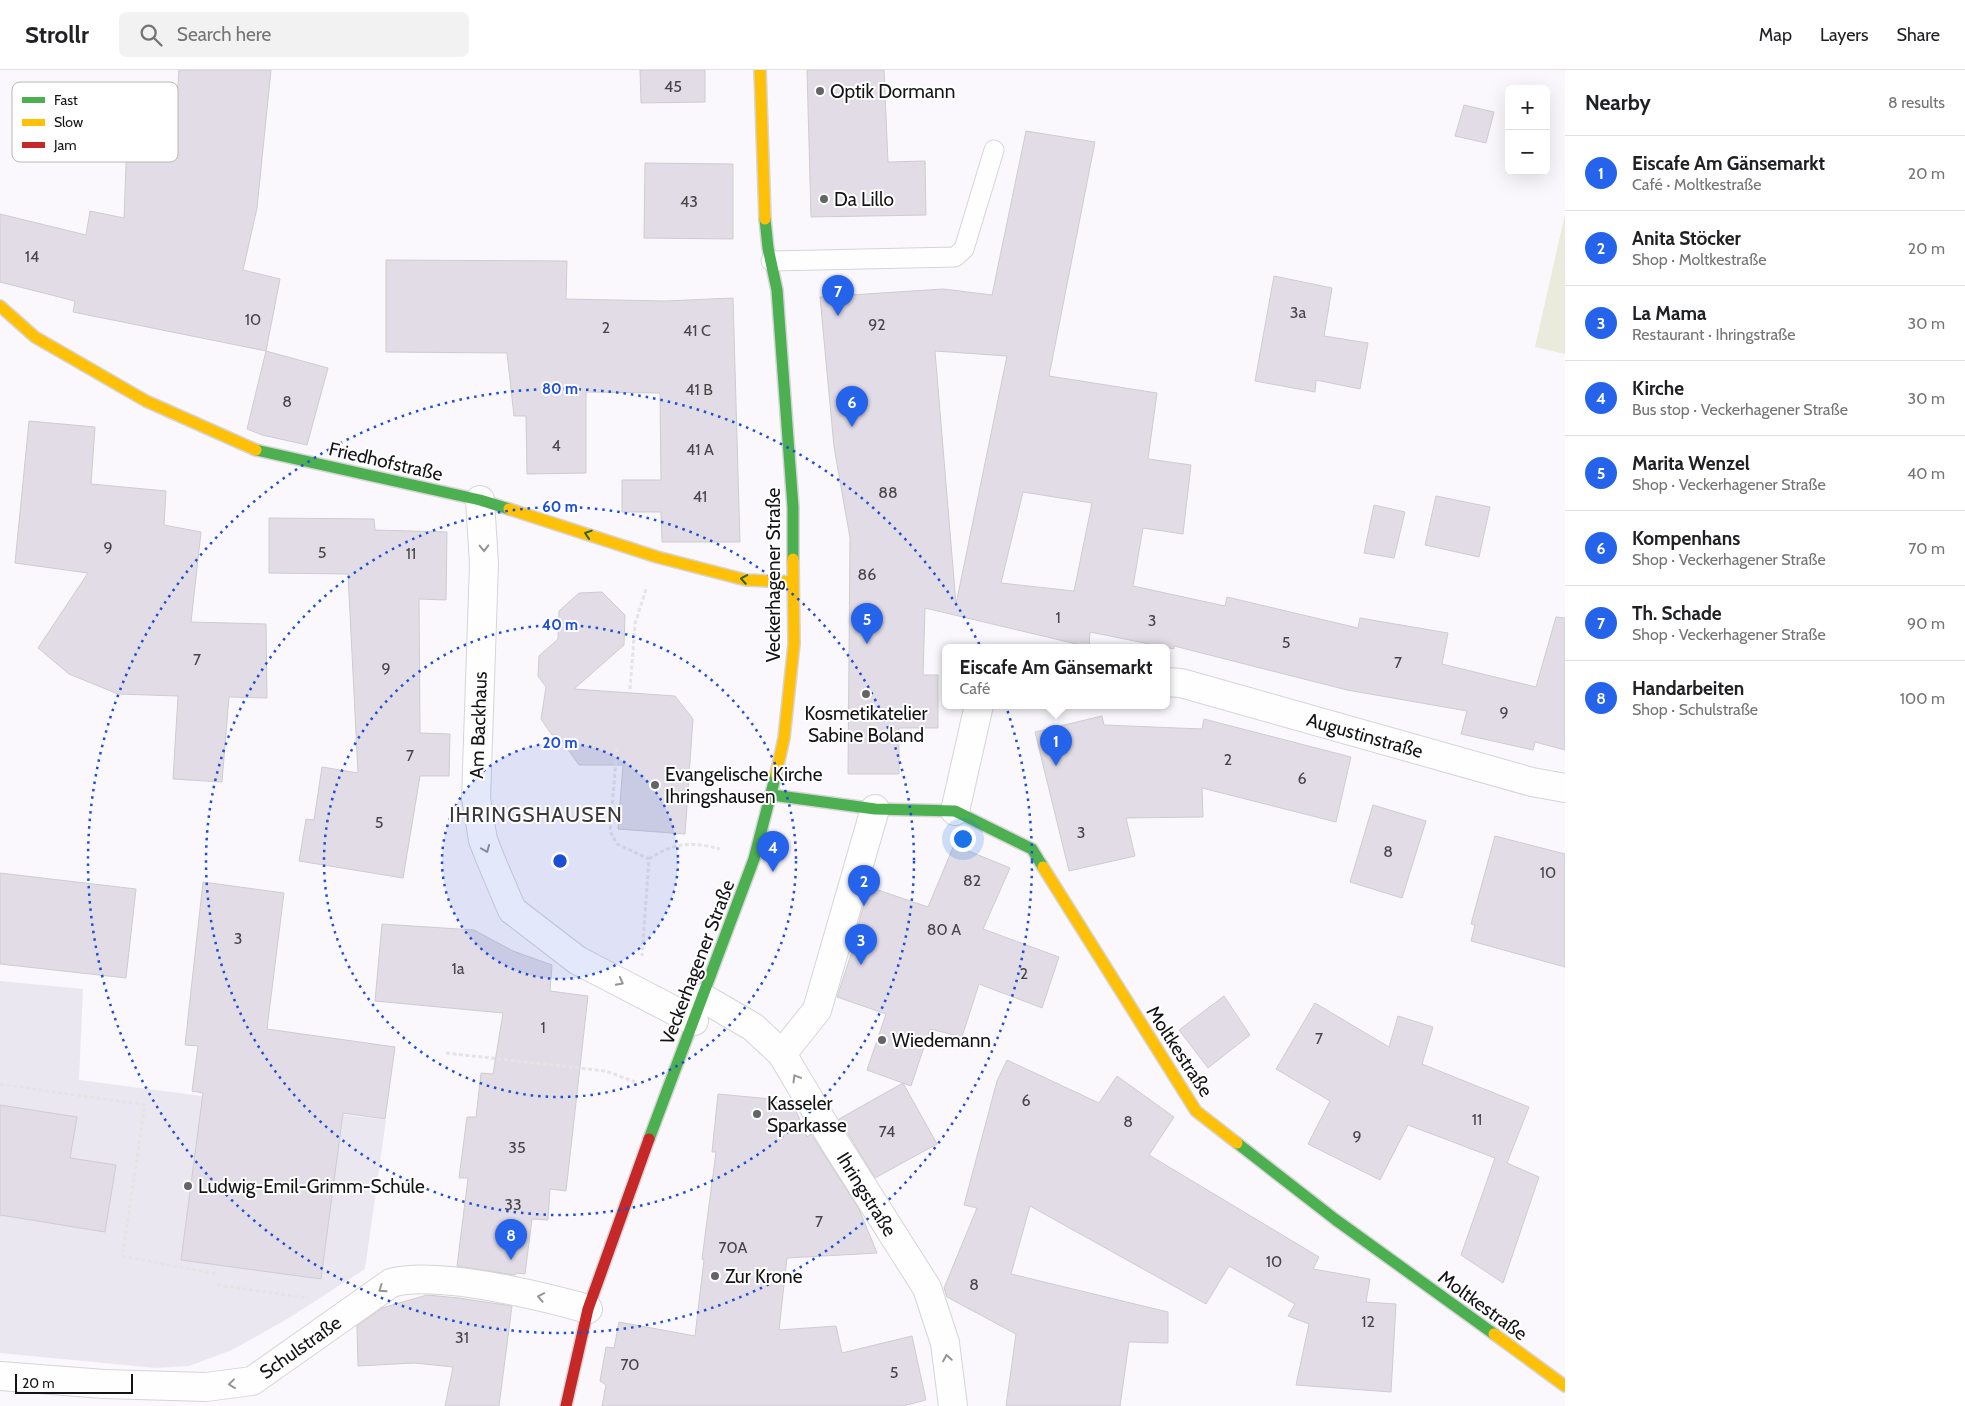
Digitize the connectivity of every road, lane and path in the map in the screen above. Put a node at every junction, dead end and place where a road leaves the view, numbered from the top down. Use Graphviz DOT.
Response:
graph roads {
  1 [pos="760,70"];
  2 [pos="994,150"];
  3 [pos="771,261"];
  4 [pos="0,306"];
  5 [pos="480,500"];
  6 [pos="657,557"];
  7 [pos="792,582"];
  8 [pos="1170,682"];
  9 [pos="630,689"];
  10 [pos="978,709"];
  11 [pos="617,748"];
  12 [pos="1565,788"];
  13 [pos="772,795"];
  14 [pos="875,809"];
  15 [pos="954,811"];
  16 [pos="650,859"];
  17 [pos="754,859"];
  18 [pos="643,946"];
  19 [pos="698,1010"];
  20 [pos="446,1053"];
  21 [pos="782,1054"];
  22 [pos="0,1084"];
  23 [pos="666,1093"];
  24 [pos="218,1274"];
  25 [pos="217,1285"];
  26 [pos="308,1298"];
  27 [pos="588,1309"];
  28 [pos="0,1376"];
  29 [pos="1565,1386"];
  30 [pos="566,1406"];
  31 [pos="953,1406"];
  1 -- 3 [label="street, Veckerhagener Straße"];
  2 -- 3 [label="lane"];
  3 -- 7 [label="street, Veckerhagener Straße"];
  4 -- 5 [label="street, Friedhofstraße"];
  6 -- 5 [label="street, Friedhofstraße, one-way"];
  5 -- 19 [label="street, Am Backhaus, one-way"];
  7 -- 6 [label="street, Friedhofstraße, one-way"];
  6 -- 9 [label="path"];
  7 -- 13 [label="street, Veckerhagener Straße"];
  8 -- 12 [label="street, Augustinstraße"];
  10 -- 15 [label="street"];
  11 -- 16 [label="path"];
  13 -- 14 [label="street, Moltkestraße"];
  13 -- 17 [label="street, Veckerhagener Straße"];
  14 -- 15 [label="street, Moltkestraße"];
  14 -- 21 [label="street"];
  15 -- 29 [label="street, Moltkestraße"];
  16 -- 17 [label="path"];
  16 -- 18 [label="path"];
  17 -- 19 [label="street, Veckerhagener Straße"];
  19 -- 21 [label="street, Ihringstraße"];
  19 -- 23 [label="street, Veckerhagener Straße"];
  20 -- 23 [label="path"];
  31 -- 21 [label="street, Ihringstraße, one-way"];
  22 -- 24 [label="path"];
  23 -- 27 [label="street, Veckerhagener Straße"];
  25 -- 26 [label="path"];
  27 -- 28 [label="street, Schulstraße, one-way"];
  27 -- 30 [label="street, Veckerhagener Straße"];
}
